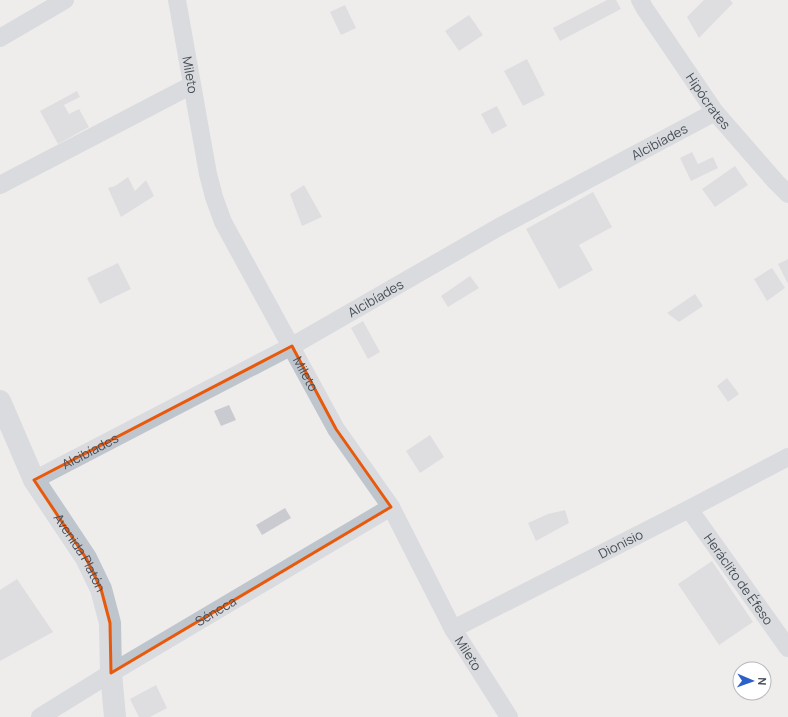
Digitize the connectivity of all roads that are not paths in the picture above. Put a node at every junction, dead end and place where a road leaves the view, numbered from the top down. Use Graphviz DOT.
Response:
graph roads {
  1 [pos="65,0"];
  2 [pos="177,0"];
  3 [pos="640,0"];
  4 [pos="0,38"];
  5 [pos="192,85"];
  6 [pos="715,112"];
  7 [pos="0,185"];
  8 [pos="788,194"];
  9 [pos="292,346"];
  10 [pos="0,401"];
  11 [pos="788,457"];
  12 [pos="34,480"];
  13 [pos="391,507"];
  14 [pos="689,509"];
  15 [pos="453,629"];
  16 [pos="788,648"];
  17 [pos="111,673"];
  18 [pos="40,717"];
  19 [pos="115,717"];
  20 [pos="509,717"];
  1 -- 4 [label="street"];
  2 -- 5 [label="street, Mileto"];
  3 -- 6 [label="street, Hipócrates"];
  5 -- 7 [label="street"];
  5 -- 9 [label="street, Mileto"];
  6 -- 8 [label="street, Hipócrates"];
  6 -- 9 [label="street, Alcibíades"];
  9 -- 12 [label="street, Alcibíades"];
  9 -- 13 [label="street, Mileto"];
  10 -- 12 [label="street, Avenida Platón"];
  11 -- 14 [label="street, Dionisio"];
  12 -- 17 [label="street, Avenida Platón"];
  13 -- 15 [label="street, Mileto"];
  13 -- 17 [label="street, Séneca"];
  14 -- 15 [label="street, Dionisio"];
  14 -- 16 [label="street, Heráclito de Éfeso"];
  15 -- 20 [label="street, Mileto"];
  17 -- 18 [label="street, Séneca"];
  17 -- 19 [label="street, Avenida Platón"];
}
